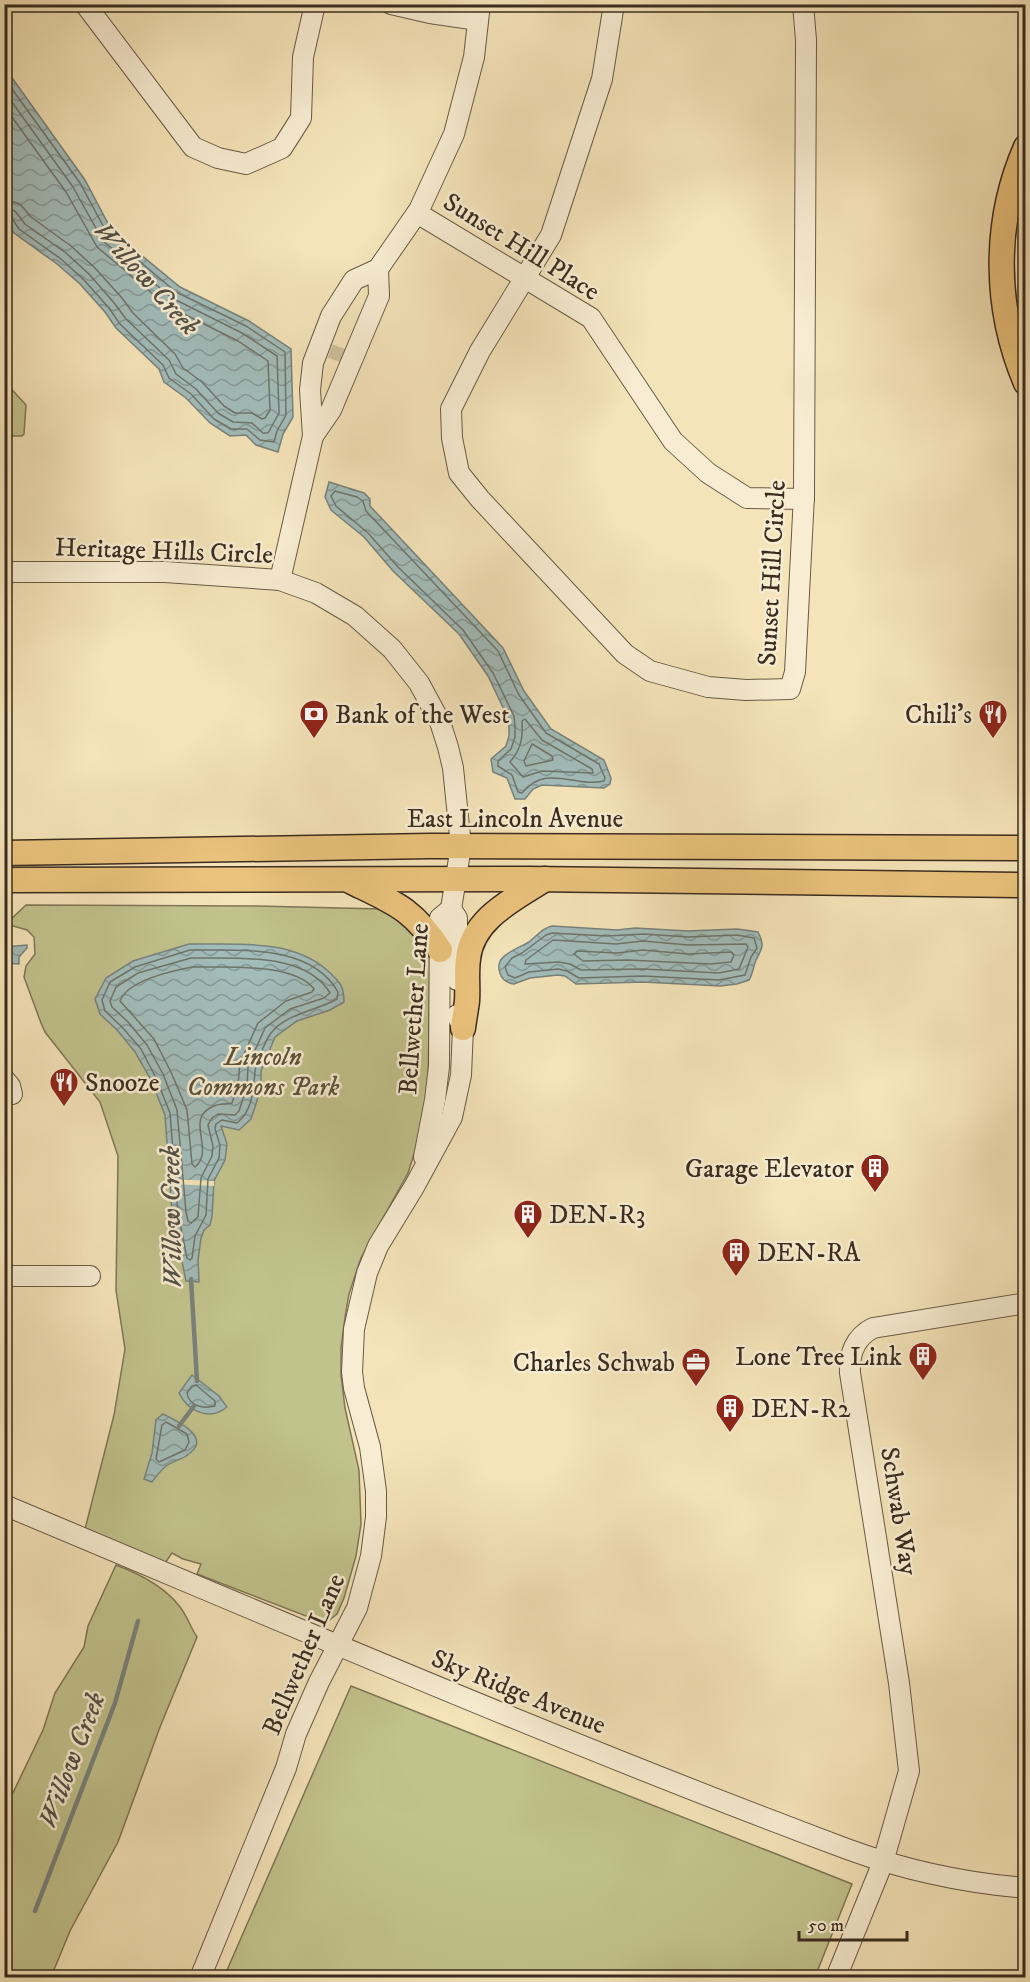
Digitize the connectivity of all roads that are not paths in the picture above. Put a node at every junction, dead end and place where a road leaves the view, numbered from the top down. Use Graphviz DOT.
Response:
graph roads {
  1 [pos="85,4"];
  2 [pos="315,4"];
  3 [pos="391,4"];
  4 [pos="614,4"];
  5 [pos="803,4"];
  6 [pos="479,12"];
  7 [pos="1026,147"];
  8 [pos="417,213"];
  9 [pos="378,276"];
  10 [pos="525,277"];
  11 [pos="326,330"];
  12 [pos="341,358"];
  13 [pos="313,363"];
  14 [pos="1026,383"];
  15 [pos="313,436"];
  16 [pos="804,499"];
  17 [pos="4,572"];
  18 [pos="280,580"];
  19 [pos="1026,848"];
  20 [pos="4,853"];
  21 [pos="459,862"];
  22 [pos="344,879"];
  23 [pos="545,879"];
  24 [pos="4,880"];
  25 [pos="850,882"];
  26 [pos="1026,885"];
  27 [pos="1026,902"];
  28 [pos="451,909"];
  29 [pos="440,950"];
  30 [pos="463,1028"];
  31 [pos="420,1174"];
  32 [pos="4,1276"];
  33 [pos="90,1276"];
  34 [pos="1026,1304"];
  35 [pos="4,1505"];
  36 [pos="337,1645"];
  37 [pos="883,1862"];
  38 [pos="1026,1888"];
  39 [pos="200,1977"];
  40 [pos="836,1977"];
  1 -- 2 [label="street"];
  3 -- 6 [label="street"];
  4 -- 10 [label="street"];
  5 -- 16 [label="street, Sunset Hill Circle"];
  6 -- 8 [label="street"];
  7 -- 14 [label="main road"];
  8 -- 9 [label="street"];
  8 -- 10 [label="street, Sunset Hill Place"];
  9 -- 11 [label="street"];
  9 -- 12 [label="street"];
  9 -- 12 [label="street"];
  10 -- 16 [label="street, Sunset Hill Place"];
  10 -- 16 [label="street, Sunset Hill Circle"];
  11 -- 12 [label="street"];
  11 -- 13 [label="street"];
  12 -- 13 [label="street"];
  12 -- 15 [label="street"];
  13 -- 15 [label="street"];
  15 -- 18 [label="street"];
  17 -- 18 [label="street, Heritage Hills Circle"];
  18 -- 21 [label="street, Heritage Hills Circle"];
  19 -- 21 [label="main road, East Lincoln Avenue"];
  20 -- 21 [label="main road, East Lincoln Avenue"];
  21 -- 22 [label="main road, East Lincoln Avenue"];
  21 -- 23 [label="main road, East Lincoln Avenue"];
  21 -- 28 [label="street, Heritage Hills Circle"];
  22 -- 24 [label="main road, East Lincoln Avenue"];
  22 -- 29 [label="main road"];
  23 -- 25 [label="main road, East Lincoln Avenue"];
  23 -- 30 [label="main road"];
  25 -- 26 [label="main road, East Lincoln Avenue"];
  25 -- 27 [label="main road"];
  28 -- 29 [label="street, Bellwether Lane"];
  28 -- 30 [label="street, Bellwether Lane"];
  29 -- 31 [label="street, Bellwether Lane"];
  30 -- 31 [label="street, Bellwether Lane"];
  31 -- 36 [label="street, Bellwether Lane"];
  32 -- 33 [label="street"];
  34 -- 37 [label="street, Schwab Way"];
  35 -- 36 [label="street, Sky Ridge Avenue"];
  36 -- 37 [label="street, Sky Ridge Avenue"];
  36 -- 39 [label="street, Bellwether Lane"];
  37 -- 38 [label="street, Sky Ridge Avenue"];
  37 -- 40 [label="street, Schwab Way"];
}
